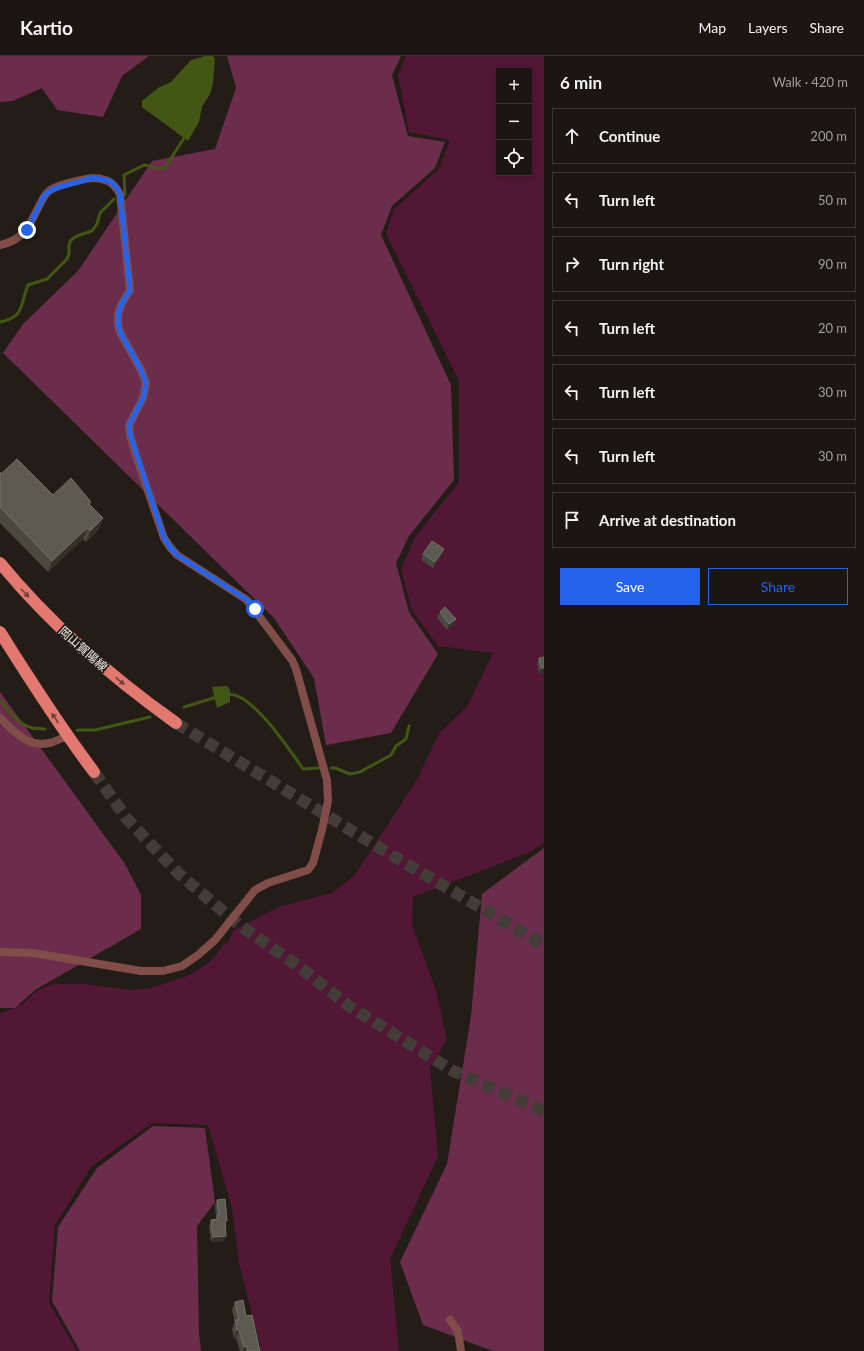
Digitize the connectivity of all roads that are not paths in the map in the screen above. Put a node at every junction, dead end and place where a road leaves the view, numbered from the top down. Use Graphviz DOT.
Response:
graph roads {
  1 [pos="0,245"];
  2 [pos="1,564"];
  3 [pos="0,632"];
  4 [pos="0,718"];
  5 [pos="176,723"];
  6 [pos="67,736"];
  7 [pos="94,772"];
  8 [pos="0,952"];
  9 [pos="450,1320"];
  10 [pos="461,1351"];
  1 -- 8 [label="street"];
  2 -- 5 [label="main road, 岡山賀陽線, one-way"];
  6 -- 3 [label="main road, one-way"];
  4 -- 6 [label="street"];
  6 -- 7 [label="main road"];
  9 -- 10 [label="street"];
}
